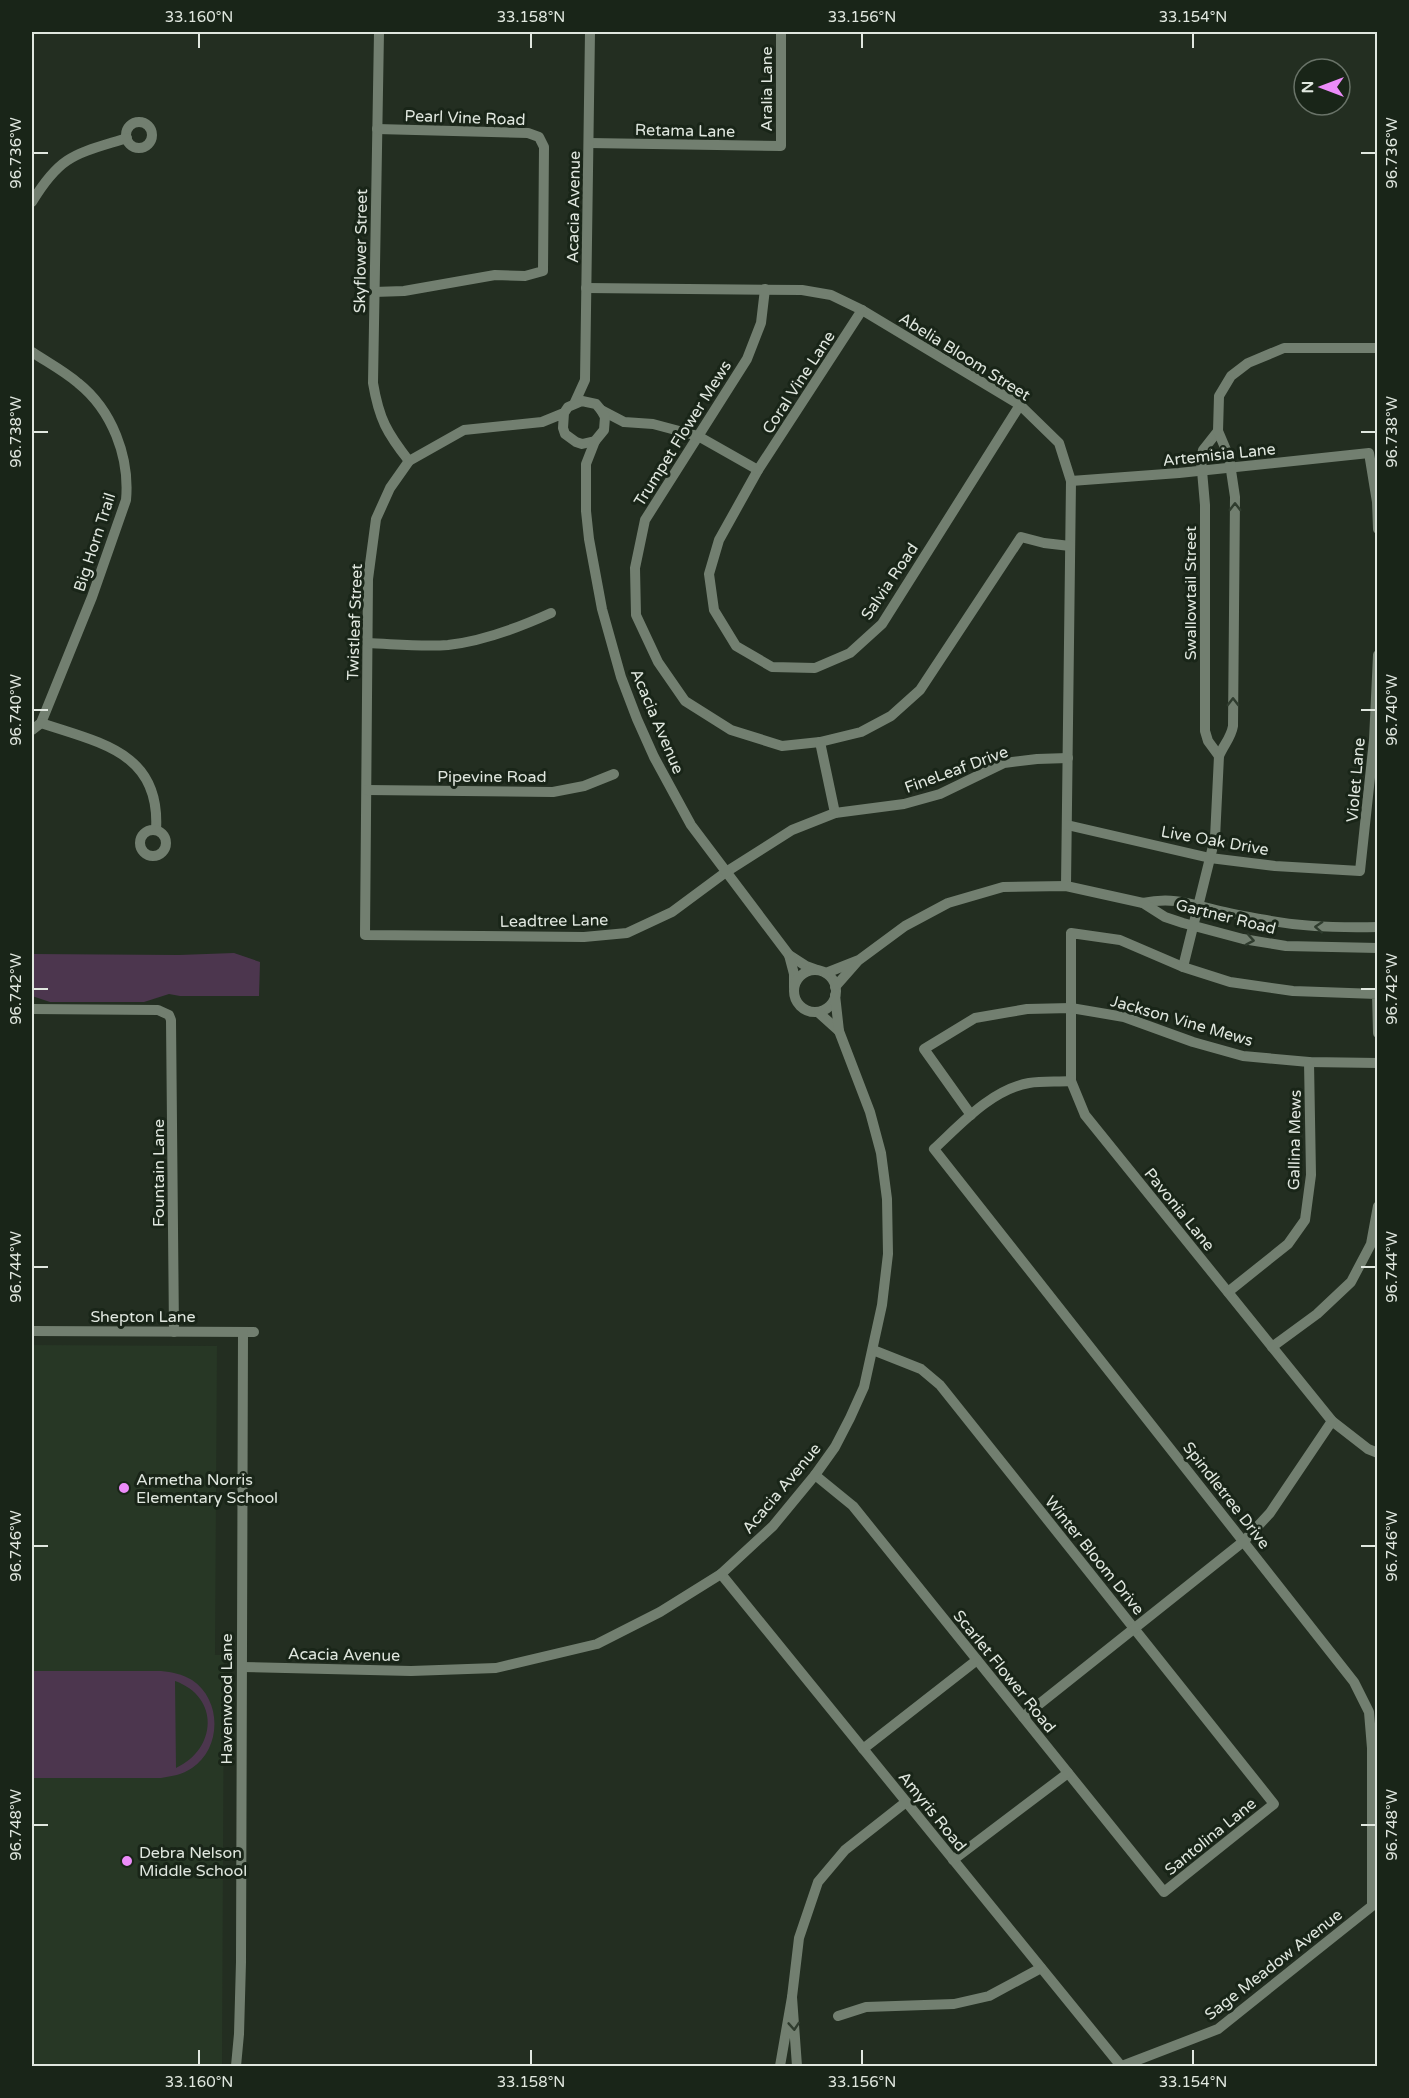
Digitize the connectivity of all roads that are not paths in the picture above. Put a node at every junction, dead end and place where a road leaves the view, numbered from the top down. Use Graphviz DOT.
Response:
graph roads {
  1 [pos="379,32"];
  2 [pos="590,32"];
  3 [pos="781,32"];
  4 [pos="377,129"];
  5 [pos="127,138"];
  6 [pos="589,143"];
  7 [pos="781,147"];
  8 [pos="32,202"];
  9 [pos="586,288"];
  10 [pos="765,289"];
  11 [pos="374,292"];
  12 [pos="862,310"];
  13 [pos="1377,348"];
  14 [pos="32,352"];
  15 [pos="585,381"];
  16 [pos="574,402"];
  17 [pos="1020,405"];
  18 [pos="599,407"];
  19 [pos="564,413"];
  20 [pos="542,422"];
  21 [pos="624,422"];
  22 [pos="1218,431"];
  23 [pos="565,434"];
  24 [pos="698,436"];
  25 [pos="598,438"];
  26 [pos="576,442"];
  27 [pos="409,461"];
  28 [pos="586,464"];
  29 [pos="1230,468"];
  30 [pos="758,470"];
  31 [pos="1202,471"];
  32 [pos="1071,481"];
  33 [pos="1377,529"];
  34 [pos="1070,546"];
  35 [pos="551,613"];
  36 [pos="368,643"];
  37 [pos="1377,655"];
  38 [pos="41,723"];
  39 [pos="32,730"];
  40 [pos="820,742"];
  41 [pos="1219,756"];
  42 [pos="1068,758"];
  43 [pos="614,774"];
  44 [pos="367,790"];
  45 [pos="835,813"];
  46 [pos="1067,825"];
  47 [pos="156,830"];
  48 [pos="1210,858"];
  49 [pos="1360,871"];
  50 [pos="726,872"];
  51 [pos="1066,886"];
  52 [pos="1143,903"];
  53 [pos="1198,905"];
  54 [pos="1193,926"];
  55 [pos="1377,927"];
  56 [pos="365,935"];
  57 [pos="1377,948"];
  58 [pos="789,955"];
  59 [pos="859,960"];
  60 [pos="1183,967"];
  61 [pos="822,971"];
  62 [pos="794,988"];
  63 [pos="835,991"];
  64 [pos="1377,994"];
  65 [pos="1071,1008"];
  66 [pos="32,1009"];
  67 [pos="819,1013"];
  68 [pos="839,1031"];
  69 [pos="1377,1033"];
  70 [pos="1309,1062"];
  71 [pos="1377,1063"];
  72 [pos="1071,1081"];
  73 [pos="972,1115"];
  74 [pos="1377,1206"];
  75 [pos="1228,1292"];
  76 [pos="32,1330"];
  77 [pos="174,1332"];
  78 [pos="248,1332"];
  79 [pos="1272,1347"];
  80 [pos="873,1350"];
  81 [pos="1332,1421"];
  82 [pos="1377,1454"];
  83 [pos="816,1475"];
  84 [pos="1244,1541"];
  85 [pos="721,1574"];
  86 [pos="1134,1629"];
  87 [pos="977,1660"];
  88 [pos="242,1667"];
  89 [pos="1023,1717"];
  90 [pos="863,1749"];
  91 [pos="1068,1773"];
  92 [pos="906,1802"];
  93 [pos="1274,1804"];
  94 [pos="953,1860"];
  95 [pos="1164,1892"];
  96 [pos="1372,1906"];
  97 [pos="1041,1968"];
  98 [pos="792,1997"];
  99 [pos="838,2016"];
  100 [pos="236,2067"];
  101 [pos="780,2067"];
  102 [pos="796,2067"];
  103 [pos="1121,2067"];
  1 -- 4 [label="street, Skyflower Street"];
  2 -- 6 [label="street, Acacia Avenue"];
  3 -- 7 [label="street, Aralia Lane"];
  4 -- 11 [label="street, Skyflower Street"];
  4 -- 11 [label="street, Pearl Vine Road"];
  5 -- 8 [label="street"];
  6 -- 7 [label="street, Retama Lane"];
  6 -- 9 [label="street, Acacia Avenue"];
  9 -- 10 [label="street, Abelia Bloom Street"];
  9 -- 15 [label="street, Acacia Avenue"];
  10 -- 12 [label="street, Abelia Bloom Street"];
  10 -- 24 [label="street, Trumpet Flower Mews"];
  11 -- 27 [label="street, Skyflower Street"];
  12 -- 17 [label="street, Abelia Bloom Street"];
  12 -- 30 [label="street, Coral Vine Lane"];
  13 -- 22 [label="street"];
  14 -- 38 [label="street, Big Horn Trail"];
  15 -- 16 [label="street, Acacia Avenue"];
  15 -- 18 [label="street, Acacia Avenue"];
  16 -- 18 [label="street"];
  16 -- 19 [label="street"];
  17 -- 30 [label="street, Salvia Road"];
  17 -- 32 [label="street, Abelia Bloom Street"];
  18 -- 21 [label="street"];
  18 -- 25 [label="street"];
  19 -- 20 [label="street, Twistleaf Street"];
  19 -- 23 [label="street"];
  20 -- 23 [label="street"];
  20 -- 27 [label="street, Twistleaf Street"];
  21 -- 24 [label="street"];
  21 -- 25 [label="street"];
  22 -- 29 [label="street"];
  22 -- 31 [label="street, Swallowtail Street"];
  23 -- 26 [label="street"];
  24 -- 30 [label="street"];
  24 -- 40 [label="street, Trumpet Flower Mews"];
  25 -- 26 [label="street"];
  25 -- 28 [label="street, Acacia Avenue"];
  26 -- 28 [label="street, Acacia Avenue"];
  27 -- 36 [label="street, Twistleaf Street"];
  28 -- 50 [label="street, Acacia Avenue"];
  29 -- 31 [label="street, Artemisia Lane"];
  29 -- 33 [label="street, Artemisia Lane"];
  41 -- 29 [label="street, one-way"];
  31 -- 32 [label="street, Artemisia Lane"];
  31 -- 41 [label="street, Swallowtail Street"];
  32 -- 34 [label="street, Abelia Bloom Street"];
  34 -- 40 [label="street, Trumpet Flower Mews"];
  34 -- 42 [label="street, Abelia Bloom Street"];
  35 -- 36 [label="street"];
  36 -- 44 [label="street, Twistleaf Street"];
  37 -- 49 [label="street, Violet Lane"];
  38 -- 39 [label="street"];
  38 -- 47 [label="street"];
  40 -- 45 [label="street"];
  41 -- 48 [label="street"];
  42 -- 45 [label="street, FineLeaf Drive"];
  42 -- 46 [label="street, Abelia Bloom Street"];
  43 -- 44 [label="street, Pipevine Road"];
  44 -- 56 [label="street, Twistleaf Street"];
  45 -- 50 [label="street, FineLeaf Drive"];
  46 -- 48 [label="street, Live Oak Drive"];
  46 -- 51 [label="street, Abelia Bloom Street"];
  48 -- 49 [label="street, Live Oak Drive"];
  48 -- 53 [label="street"];
  50 -- 56 [label="street, Leadtree Lane"];
  50 -- 58 [label="street, Acacia Avenue"];
  51 -- 52 [label="street, Gartner Road"];
  51 -- 59 [label="street, Gartner Road"];
  52 -- 53 [label="street, Gartner Road"];
  52 -- 54 [label="street, Gartner Road"];
  53 -- 54 [label="street"];
  55 -- 53 [label="street, Gartner Road, one-way"];
  54 -- 57 [label="street, Gartner Road, one-way"];
  54 -- 60 [label="street"];
  58 -- 61 [label="street"];
  58 -- 62 [label="street"];
  59 -- 61 [label="street"];
  59 -- 63 [label="street"];
  60 -- 64 [label="street"];
  60 -- 65 [label="street, Pavonia Lane"];
  61 -- 62 [label="street"];
  61 -- 63 [label="street"];
  62 -- 67 [label="street"];
  63 -- 67 [label="street"];
  63 -- 68 [label="street"];
  64 -- 69 [label="street"];
  65 -- 70 [label="street, Jackson Vine Mews"];
  65 -- 72 [label="street, Pavonia Lane"];
  65 -- 73 [label="street, Jackson Vine Mews"];
  66 -- 77 [label="street, Fountain Lane"];
  67 -- 68 [label="street"];
  68 -- 80 [label="street, Acacia Avenue"];
  70 -- 71 [label="street, Jackson Vine Mews"];
  70 -- 75 [label="street, Gallina Mews"];
  72 -- 73 [label="street"];
  72 -- 75 [label="street, Pavonia Lane"];
  73 -- 84 [label="street, Spindletree Drive"];
  74 -- 79 [label="street"];
  75 -- 79 [label="street, Pavonia Lane"];
  76 -- 77 [label="street, Shepton Lane"];
  77 -- 78 [label="street, Shepton Lane"];
  78 -- 88 [label="street, Havenwood Lane"];
  79 -- 81 [label="street, Pavonia Lane"];
  80 -- 83 [label="street, Acacia Avenue"];
  80 -- 86 [label="street, Winter Bloom Drive"];
  81 -- 82 [label="street, Pavonia Lane"];
  81 -- 84 [label="street"];
  83 -- 85 [label="street, Acacia Avenue"];
  83 -- 87 [label="street, Scarlet Flower Road"];
  84 -- 86 [label="street"];
  84 -- 96 [label="street, Spindletree Drive"];
  85 -- 88 [label="street, Acacia Avenue"];
  85 -- 90 [label="street, Amyris Road"];
  86 -- 89 [label="street"];
  86 -- 93 [label="street, Winter Bloom Drive"];
  87 -- 89 [label="street, Scarlet Flower Road"];
  87 -- 90 [label="street"];
  88 -- 100 [label="street, Havenwood Lane"];
  89 -- 91 [label="street, Scarlet Flower Road"];
  90 -- 92 [label="street, Amyris Road"];
  91 -- 94 [label="street"];
  91 -- 95 [label="street, Scarlet Flower Road"];
  92 -- 94 [label="street, Amyris Road"];
  92 -- 98 [label="street"];
  93 -- 95 [label="street, Santolina Lane"];
  94 -- 97 [label="street, Amyris Road"];
  96 -- 103 [label="street, Sage Meadow Avenue"];
  97 -- 99 [label="street"];
  97 -- 103 [label="street, Amyris Road"];
  98 -- 101 [label="street"];
  98 -- 102 [label="street, one-way"];
}
